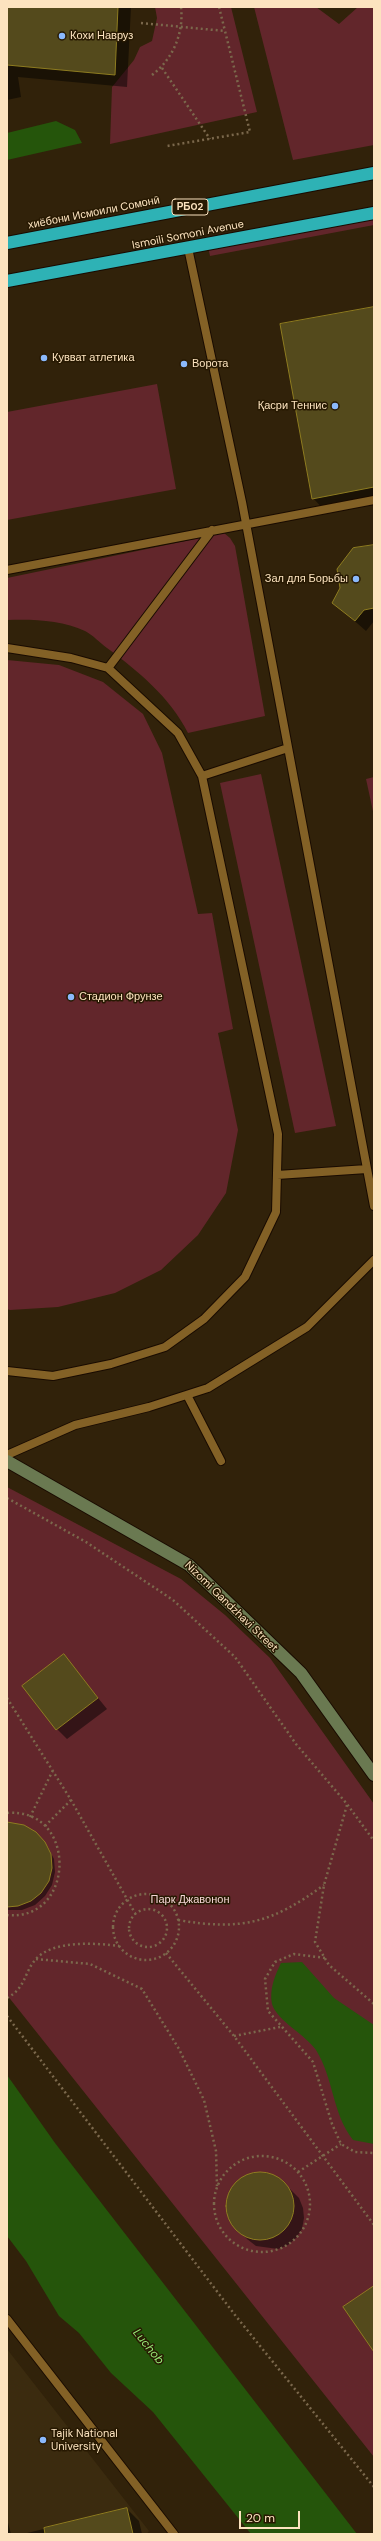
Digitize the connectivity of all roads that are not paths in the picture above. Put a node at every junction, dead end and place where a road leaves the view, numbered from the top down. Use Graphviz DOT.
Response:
graph roads {
  1 [pos="374,173"];
  2 [pos="374,213"];
  3 [pos="7,243"];
  4 [pos="188,248"];
  5 [pos="7,282"];
  6 [pos="374,500"];
  7 [pos="245,523"];
  8 [pos="212,530"];
  9 [pos="7,570"];
  10 [pos="7,648"];
  11 [pos="108,668"];
  12 [pos="288,748"];
  13 [pos="202,776"];
  14 [pos="367,1169"];
  15 [pos="277,1175"];
  16 [pos="374,1206"];
  17 [pos="374,1260"];
  18 [pos="7,1371"];
  19 [pos="187,1395"];
  20 [pos="7,1455"];
  21 [pos="7,1461"];
  22 [pos="221,1461"];
  23 [pos="374,1775"];
  24 [pos="7,2319"];
  25 [pos="174,2534"];
  1 -- 3 [label="highway, хиёбони Исмоили Сомонӣ / РБ02"];
  2 -- 4 [label="highway, Ismoili Somoni Avenue"];
  4 -- 5 [label="highway, Ismoili Somoni Avenue"];
  4 -- 7 [label="lane"];
  6 -- 7 [label="lane"];
  7 -- 8 [label="lane"];
  7 -- 12 [label="lane"];
  8 -- 9 [label="lane"];
  8 -- 11 [label="lane"];
  10 -- 11 [label="lane"];
  11 -- 13 [label="lane"];
  12 -- 13 [label="lane"];
  12 -- 14 [label="lane"];
  13 -- 15 [label="lane"];
  14 -- 15 [label="lane"];
  14 -- 16 [label="lane"];
  15 -- 18 [label="lane"];
  17 -- 19 [label="lane"];
  19 -- 20 [label="lane"];
  19 -- 22 [label="lane"];
  21 -- 23 [label="street, Nizomi Gandzhavi Street"];
  24 -- 25 [label="lane"];
}
